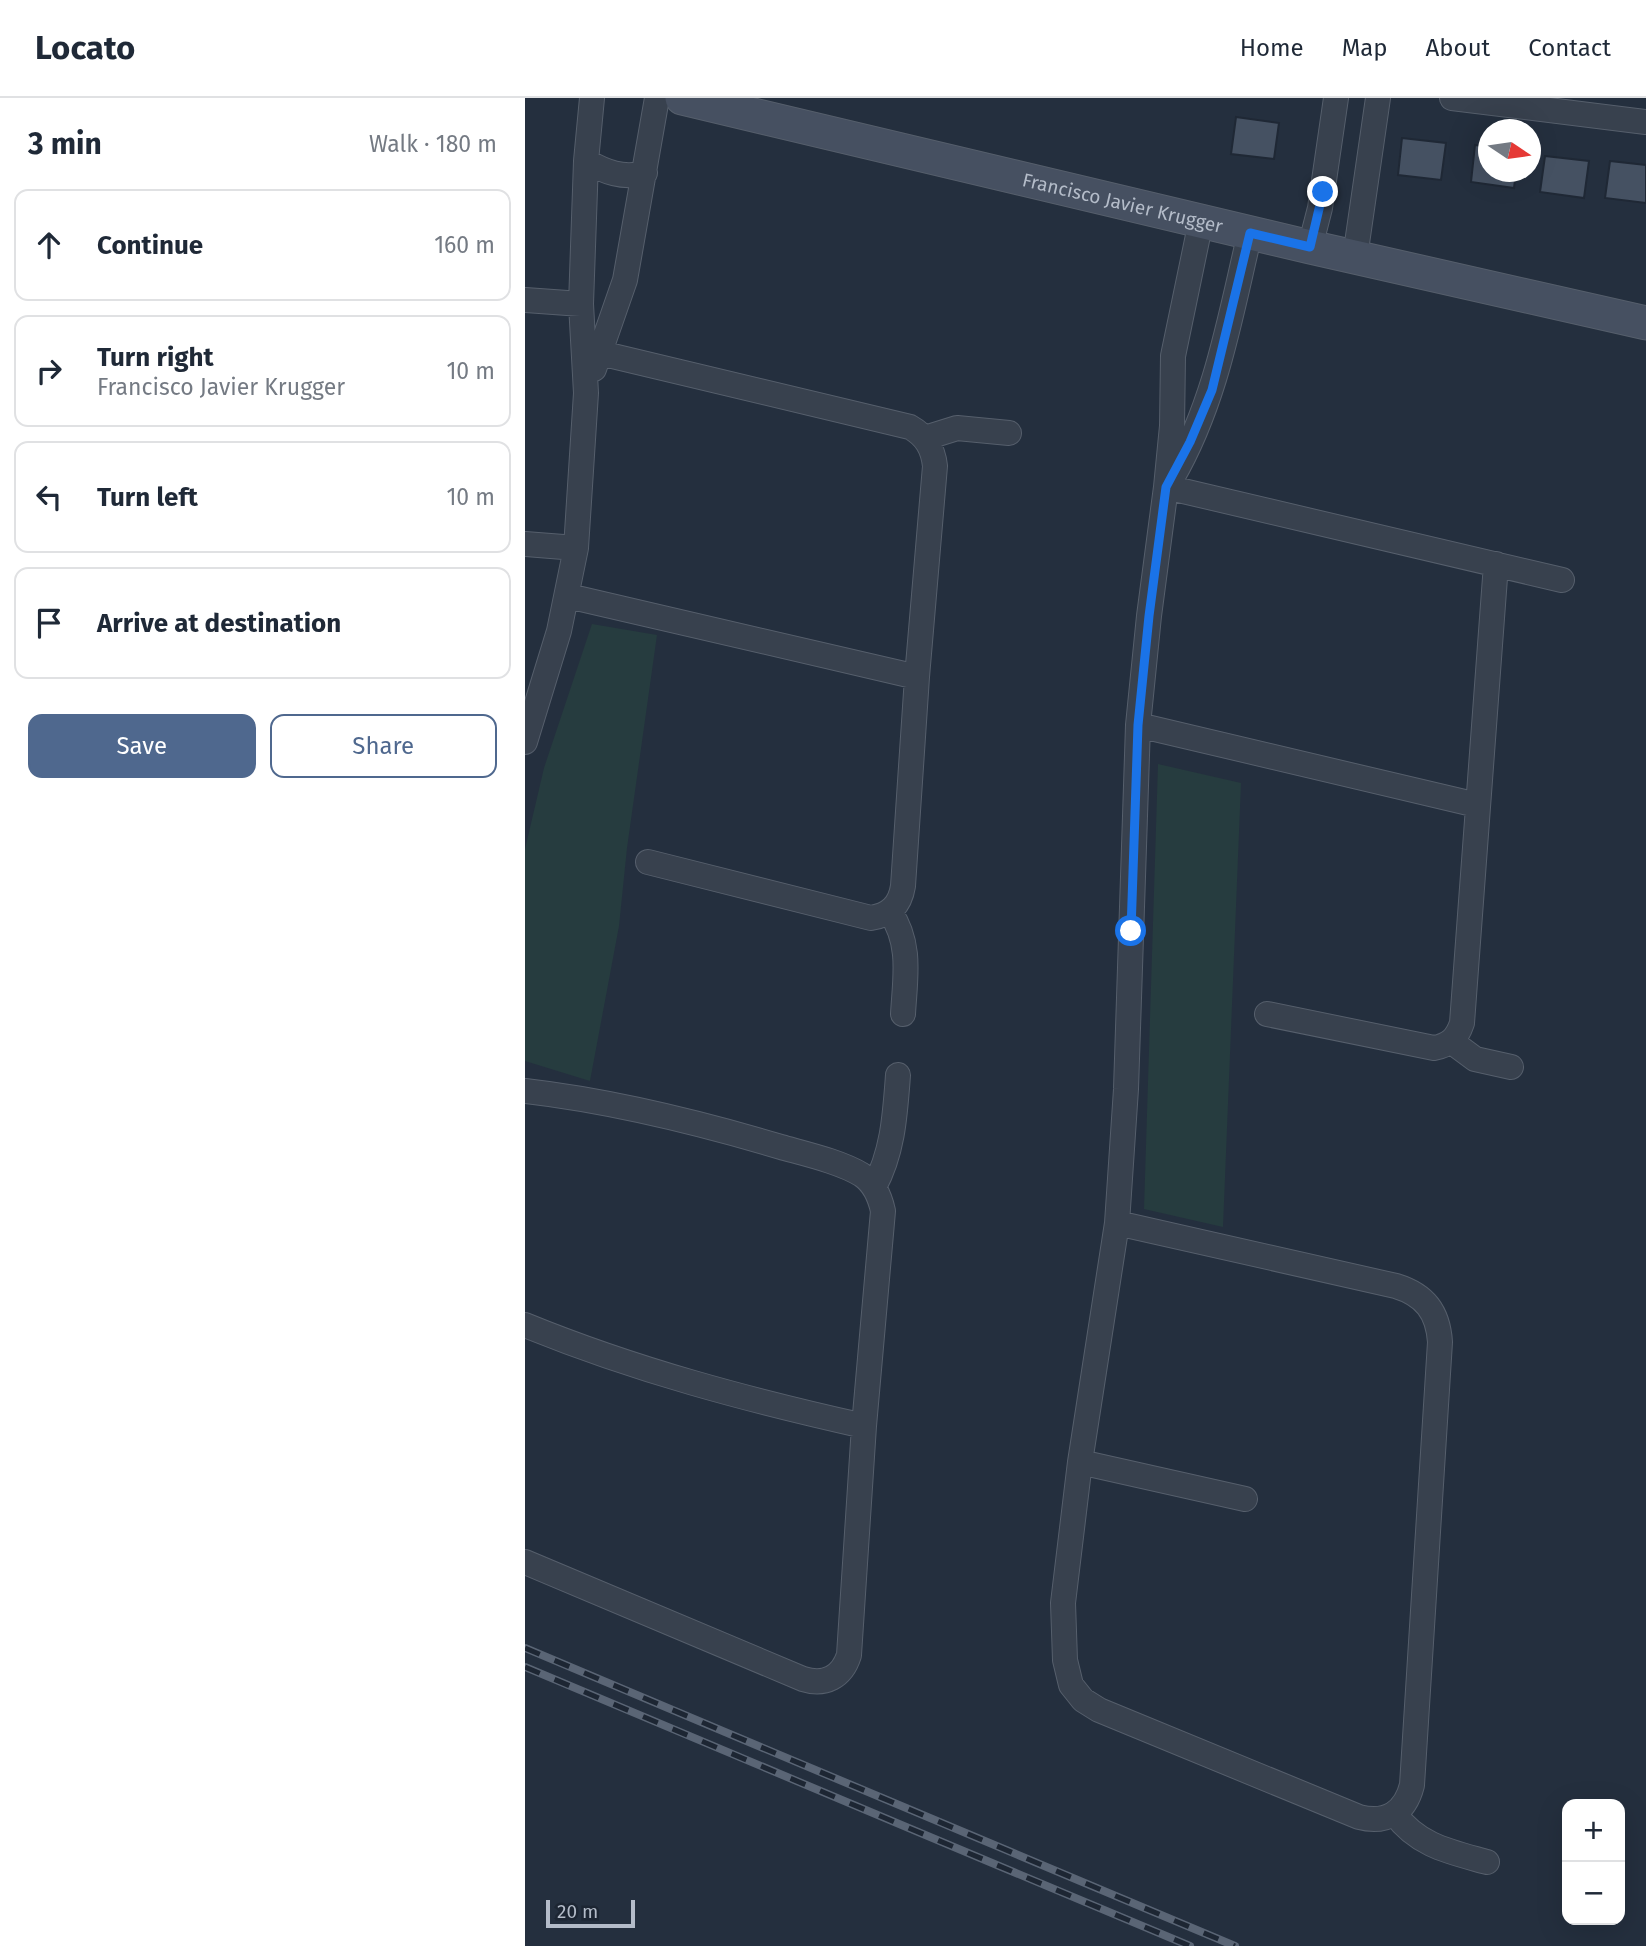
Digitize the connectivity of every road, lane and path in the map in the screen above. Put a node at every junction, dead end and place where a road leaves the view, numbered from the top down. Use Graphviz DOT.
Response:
graph roads {
  1 [pos="592,98"];
  2 [pos="657,98"];
  3 [pos="682,98"];
  4 [pos="1336,98"];
  5 [pos="1378,98"];
  6 [pos="1453,98"];
  7 [pos="1646,122"];
  8 [pos="586,161"];
  9 [pos="645,173"];
  10 [pos="1201,221"];
  11 [pos="1250,233"];
  12 [pos="1310,247"];
  13 [pos="1355,257"];
  14 [pos="525,300"];
  15 [pos="581,303"];
  16 [pos="1646,323"];
  17 [pos="600,353"];
  18 [pos="586,393"];
  19 [pos="1009,433"];
  20 [pos="925,438"];
  21 [pos="1166,487"];
  22 [pos="525,544"];
  23 [pos="576,548"];
  24 [pos="1496,564"];
  25 [pos="1563,580"];
  26 [pos="568,596"];
  27 [pos="916,677"];
  28 [pos="1138,725"];
  29 [pos="525,742"];
  30 [pos="1477,805"];
  31 [pos="648,862"];
  32 [pos="890,912"];
  33 [pos="903,1014"];
  34 [pos="1267,1014"];
  35 [pos="1452,1042"];
  36 [pos="1511,1067"];
  37 [pos="898,1075"];
  38 [pos="525,1091"];
  39 [pos="874,1187"];
  40 [pos="1117,1223"];
  41 [pos="525,1325"];
  42 [pos="864,1426"];
  43 [pos="1080,1462"];
  44 [pos="1245,1499"];
  45 [pos="525,1562"];
  46 [pos="1395,1814"];
  47 [pos="1487,1862"];
  1 -- 8 [label="street"];
  2 -- 9 [label="street"];
  3 -- 10 [label="main road, Francisco Javier Krugger"];
  4 -- 12 [label="street"];
  5 -- 13 [label="street"];
  6 -- 7 [label="street"];
  8 -- 9 [label="street"];
  8 -- 15 [label="street"];
  9 -- 17 [label="street"];
  10 -- 11 [label="main road, Francisco Javier Krugger"];
  10 -- 21 [label="street"];
  11 -- 12 [label="main road, Francisco Javier Krugger"];
  11 -- 21 [label="street"];
  12 -- 13 [label="main road, Francisco Javier Krugger"];
  13 -- 16 [label="main road, Francisco Javier Krugger"];
  14 -- 15 [label="street"];
  15 -- 18 [label="street"];
  17 -- 18 [label="street"];
  17 -- 20 [label="street"];
  18 -- 23 [label="street"];
  19 -- 20 [label="street"];
  20 -- 27 [label="street"];
  21 -- 24 [label="street"];
  21 -- 28 [label="street"];
  22 -- 23 [label="street"];
  23 -- 26 [label="street"];
  24 -- 25 [label="street"];
  24 -- 30 [label="street"];
  26 -- 27 [label="street"];
  26 -- 29 [label="street"];
  27 -- 32 [label="street"];
  28 -- 30 [label="street"];
  28 -- 40 [label="street"];
  30 -- 35 [label="street"];
  31 -- 32 [label="street"];
  32 -- 33 [label="street"];
  34 -- 35 [label="street"];
  35 -- 36 [label="street"];
  37 -- 39 [label="street"];
  38 -- 39 [label="street"];
  39 -- 42 [label="street"];
  40 -- 43 [label="street"];
  40 -- 46 [label="street"];
  41 -- 42 [label="street"];
  42 -- 45 [label="street"];
  43 -- 44 [label="street"];
  43 -- 46 [label="street"];
  46 -- 47 [label="street"];
}
